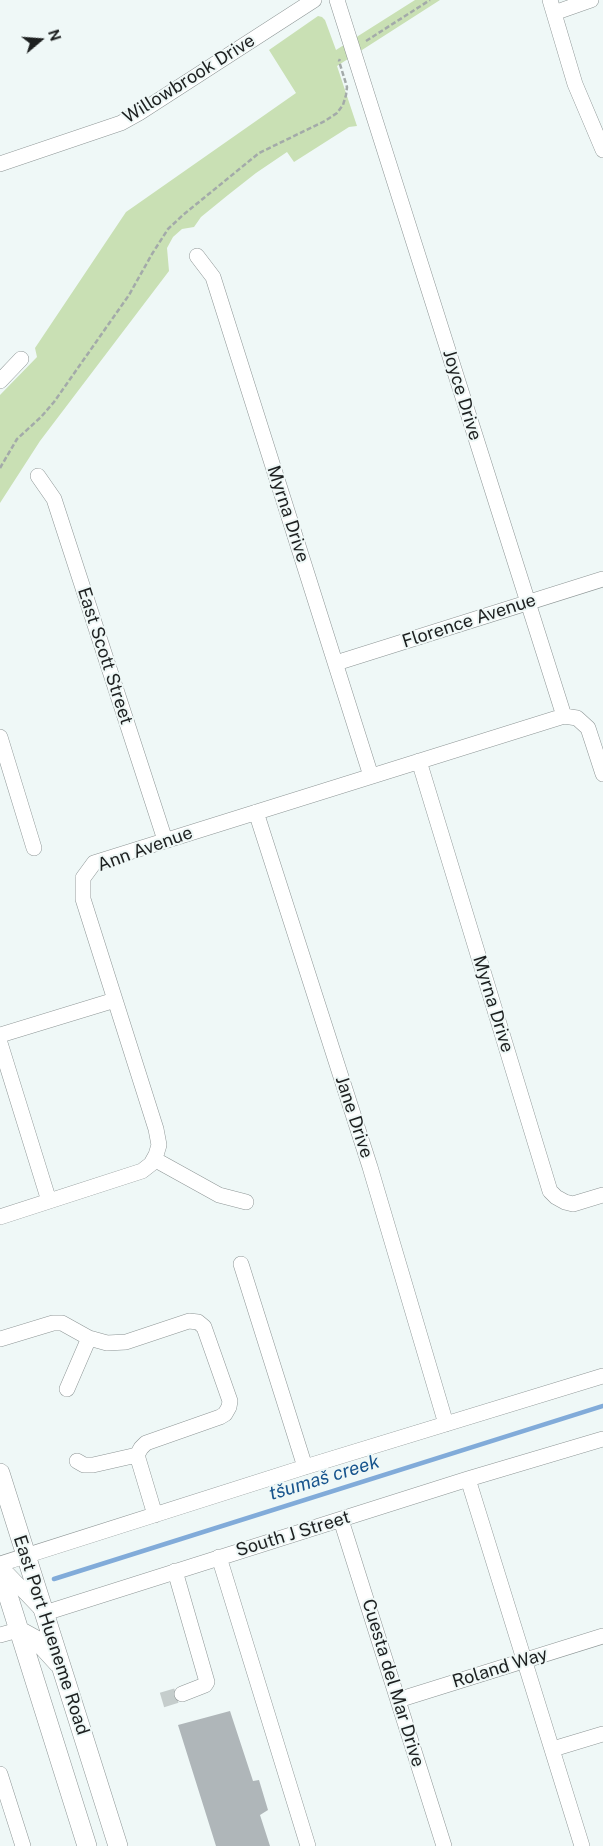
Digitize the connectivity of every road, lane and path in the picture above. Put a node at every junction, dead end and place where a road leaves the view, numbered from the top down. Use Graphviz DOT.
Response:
graph roads {
  1 [pos="314,0"];
  2 [pos="337,0"];
  3 [pos="430,0"];
  4 [pos="592,0"];
  5 [pos="552,6"];
  6 [pos="364,42"];
  7 [pos="340,59"];
  8 [pos="603,150"];
  9 [pos="0,164"];
  10 [pos="198,256"];
  11 [pos="21,359"];
  12 [pos="0,381"];
  13 [pos="0,468"];
  14 [pos="38,476"];
  15 [pos="603,579"];
  16 [pos="527,602"];
  17 [pos="336,663"];
  18 [pos="564,716"];
  19 [pos="0,737"];
  20 [pos="419,761"];
  21 [pos="603,774"];
  22 [pos="371,776"];
  23 [pos="256,812"];
  24 [pos="165,840"];
  25 [pos="34,848"];
  26 [pos="115,1000"];
  27 [pos="0,1035"];
  28 [pos="0,1043"];
  29 [pos="154,1159"];
  30 [pos="603,1195"];
  31 [pos="49,1201"];
  32 [pos="246,1202"];
  33 [pos="0,1217"];
  34 [pos="241,1264"];
  35 [pos="89,1338"];
  36 [pos="0,1339"];
  37 [pos="603,1376"];
  38 [pos="68,1389"];
  39 [pos="446,1424"];
  40 [pos="603,1439"];
  41 [pos="137,1455"];
  42 [pos="77,1461"];
  43 [pos="305,1467"];
  44 [pos="0,1473"];
  45 [pos="468,1478"];
  46 [pos="155,1515"];
  47 [pos="342,1520"];
  48 [pos="26,1556"];
  49 [pos="219,1557"];
  50 [pos="0,1565"];
  51 [pos="0,1570"];
  52 [pos="175,1571"];
  53 [pos="45,1612"];
  54 [pos="18,1630"];
  55 [pos="0,1635"];
  56 [pos="603,1636"];
  57 [pos="526,1660"];
  58 [pos="62,1667"];
  59 [pos="182,1694"];
  60 [pos="398,1700"];
  61 [pos="603,1734"];
  62 [pos="553,1749"];
  63 [pos="0,1774"];
  64 [pos="23,1846"];
  65 [pos="87,1846"];
  66 [pos="118,1846"];
  67 [pos="308,1846"];
  68 [pos="444,1846"];
  69 [pos="582,1846"];
  1 -- 9 [label="street, Willowbrook Drive"];
  2 -- 16 [label="street, Joyce Drive"];
  3 -- 6 [label="path"];
  4 -- 5 [label="street"];
  5 -- 8 [label="street"];
  7 -- 13 [label="path"];
  10 -- 17 [label="street, Myrna Drive"];
  11 -- 12 [label="street"];
  14 -- 24 [label="street, East Scott Street"];
  15 -- 16 [label="street, Florence Avenue"];
  16 -- 17 [label="street, Florence Avenue"];
  16 -- 18 [label="street, Joyce Drive"];
  17 -- 22 [label="street, Myrna Drive"];
  18 -- 20 [label="street, Ann Avenue"];
  18 -- 21 [label="street"];
  19 -- 25 [label="street"];
  20 -- 22 [label="street, Ann Avenue"];
  20 -- 30 [label="street, Myrna Drive"];
  22 -- 23 [label="street, Ann Avenue"];
  23 -- 24 [label="street, Ann Avenue"];
  23 -- 39 [label="street, Jane Drive"];
  24 -- 26 [label="street, Ann Avenue"];
  26 -- 27 [label="street"];
  26 -- 29 [label="street, Ann Avenue"];
  28 -- 31 [label="street"];
  29 -- 31 [label="street"];
  29 -- 32 [label="street"];
  31 -- 33 [label="street"];
  34 -- 43 [label="street"];
  35 -- 36 [label="street"];
  35 -- 38 [label="street"];
  35 -- 41 [label="street"];
  37 -- 39 [label="street"];
  39 -- 43 [label="street"];
  40 -- 45 [label="street, South J Street"];
  41 -- 42 [label="street"];
  41 -- 46 [label="street"];
  43 -- 46 [label="street"];
  44 -- 48 [label="main road, East Port Hueneme Road"];
  45 -- 47 [label="street, South J Street"];
  45 -- 57 [label="street"];
  46 -- 48 [label="street"];
  47 -- 49 [label="street, South J Street"];
  47 -- 60 [label="street, Cuesta del Mar Drive"];
  48 -- 50 [label="street"];
  48 -- 53 [label="main road, East Port Hueneme Road"];
  49 -- 52 [label="street, South J Street"];
  49 -- 67 [label="street"];
  50 -- 53 [label="street"];
  51 -- 54 [label="main road, East Port Hueneme Road"];
  52 -- 53 [label="street, South J Street"];
  52 -- 59 [label="street"];
  53 -- 58 [label="main road, East Port Hueneme Road"];
  54 -- 55 [label="street"];
  54 -- 58 [label="main road"];
  54 -- 65 [label="main road, East Port Hueneme Road"];
  56 -- 57 [label="street, Roland Way"];
  57 -- 60 [label="street, Roland Way"];
  57 -- 62 [label="street"];
  58 -- 66 [label="main road, East Port Hueneme Road"];
  60 -- 68 [label="street, Cuesta del Mar Drive"];
  61 -- 62 [label="street"];
  62 -- 69 [label="street"];
  63 -- 64 [label="street"];
}
